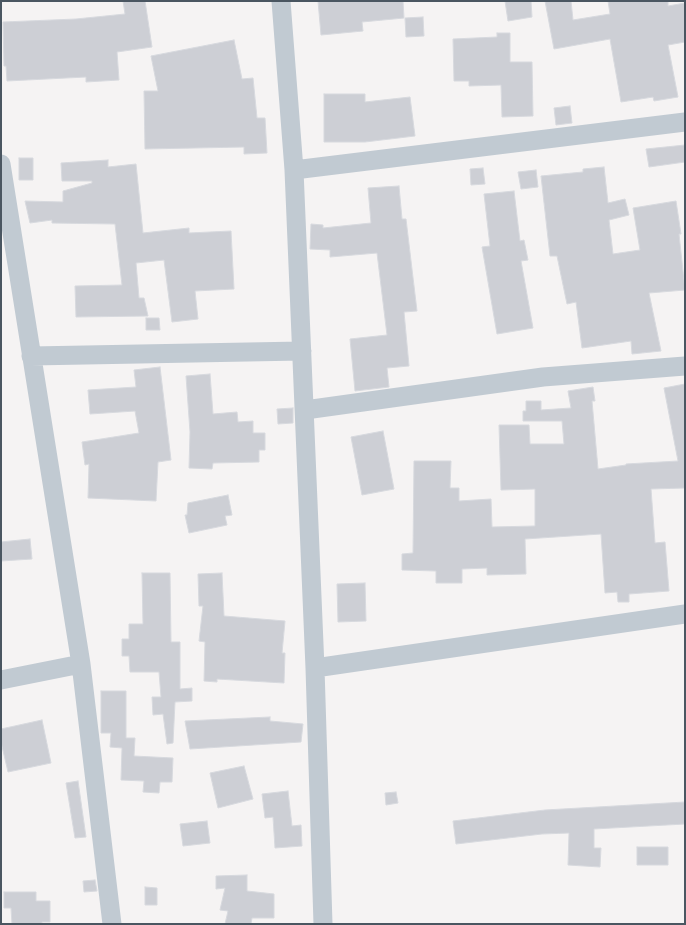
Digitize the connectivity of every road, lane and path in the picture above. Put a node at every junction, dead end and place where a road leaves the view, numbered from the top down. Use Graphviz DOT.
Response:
graph roads {
  1 [pos="281,1"];
  2 [pos="685,122"];
  3 [pos="1,164"];
  4 [pos="294,170"];
  5 [pos="302,351"];
  6 [pos="31,356"];
  7 [pos="685,366"];
  8 [pos="305,410"];
  9 [pos="685,614"];
  10 [pos="81,664"];
  11 [pos="315,668"];
  12 [pos="1,680"];
  13 [pos="112,924"];
  14 [pos="322,924"];
  1 -- 4 [label="street"];
  2 -- 4 [label="street"];
  3 -- 6 [label="street"];
  4 -- 5 [label="street"];
  5 -- 6 [label="street"];
  5 -- 8 [label="street"];
  6 -- 10 [label="street"];
  7 -- 8 [label="street"];
  8 -- 11 [label="street"];
  9 -- 11 [label="street"];
  10 -- 12 [label="street"];
  10 -- 13 [label="street"];
  11 -- 14 [label="street"];
}
